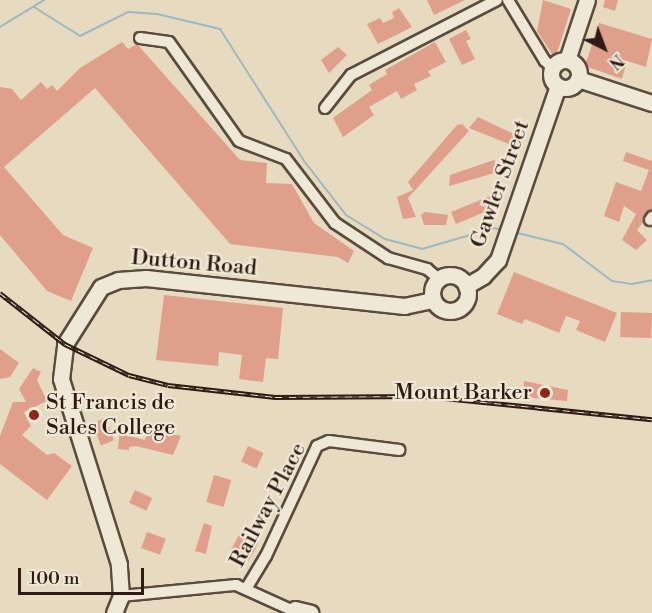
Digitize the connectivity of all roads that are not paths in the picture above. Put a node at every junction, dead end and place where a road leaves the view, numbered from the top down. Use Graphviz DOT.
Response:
graph roads {
  1 [pos="497,0"];
  2 [pos="508,0"];
  3 [pos="587,0"];
  4 [pos="140,38"];
  5 [pos="560,64"];
  6 [pos="578,79"];
  7 [pos="558,86"];
  8 [pos="652,103"];
  9 [pos="325,108"];
  10 [pos="439,279"];
  11 [pos="466,286"];
  12 [pos="433,300"];
  13 [pos="390,449"];
  14 [pos="246,589"];
  15 [pos="121,596"];
  16 [pos="296,611"];
  17 [pos="114,613"];
  18 [pos="311,613"];
  1 -- 9 [label="street"];
  2 -- 5 [label="street"];
  3 -- 5 [label="street"];
  4 -- 10 [label="street"];
  5 -- 6 [label="street"];
  5 -- 7 [label="street"];
  6 -- 7 [label="street"];
  6 -- 8 [label="street"];
  7 -- 11 [label="street, Gawler Street"];
  10 -- 11 [label="street"];
  10 -- 12 [label="street"];
  11 -- 12 [label="street"];
  12 -- 15 [label="street, Dutton Road"];
  13 -- 14 [label="street, Railway Place"];
  14 -- 15 [label="street"];
  14 -- 16 [label="street"];
  15 -- 17 [label="street"];
  16 -- 18 [label="street"];
}
